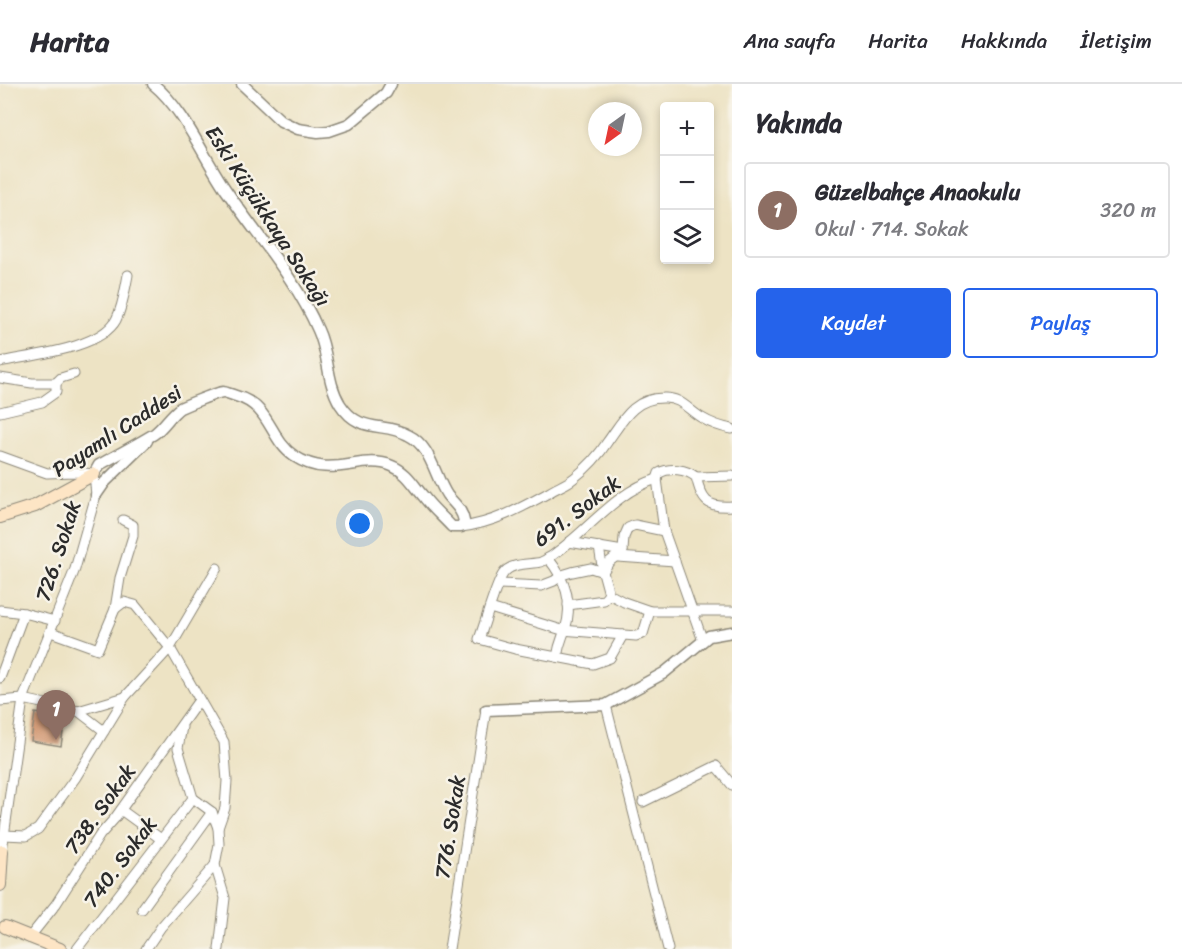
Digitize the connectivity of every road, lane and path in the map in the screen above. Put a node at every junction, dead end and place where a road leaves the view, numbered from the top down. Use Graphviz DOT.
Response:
graph roads {
  1 [pos="153,84"];
  2 [pos="242,84"];
  3 [pos="391,84"];
  4 [pos="128,275"];
  5 [pos="0,362"];
  6 [pos="74,374"];
  7 [pos="0,378"];
  8 [pos="57,383"];
  9 [pos="0,412"];
  10 [pos="732,429"];
  11 [pos="156,432"];
  12 [pos="0,456"];
  13 [pos="94,474"];
  14 [pos="732,476"];
  15 [pos="696,477"];
  16 [pos="657,479"];
  17 [pos="96,495"];
  18 [pos="732,506"];
  19 [pos="0,517"];
  20 [pos="123,520"];
  21 [pos="461,527"];
  22 [pos="664,531"];
  23 [pos="569,542"];
  24 [pos="599,547"];
  25 [pos="621,554"];
  26 [pos="549,558"];
  27 [pos="675,561"];
  28 [pos="217,568"];
  29 [pos="603,572"];
  30 [pos="562,575"];
  31 [pos="499,584"];
  32 [pos="609,594"];
  33 [pos="568,605"];
  34 [pos="490,608"];
  35 [pos="115,609"];
  36 [pos="0,610"];
  37 [pos="692,610"];
  38 [pos="650,611"];
  39 [pos="732,611"];
  40 [pos="24,614"];
  41 [pos="55,621"];
  42 [pos="565,630"];
  43 [pos="51,632"];
  44 [pos="732,632"];
  45 [pos="623,635"];
  46 [pos="703,641"];
  47 [pos="170,648"];
  48 [pos="557,657"];
  49 [pos="0,678"];
  50 [pos="126,697"];
  51 [pos="23,699"];
  52 [pos="199,700"];
  53 [pos="0,701"];
  54 [pos="606,705"];
  55 [pos="486,710"];
  56 [pos="78,711"];
  57 [pos="183,724"];
  58 [pos="104,730"];
  59 [pos="732,785"];
  60 [pos="193,798"];
  61 [pos="643,802"];
  62 [pos="121,810"];
  63 [pos="212,812"];
  64 [pos="218,828"];
  65 [pos="4,836"];
  66 [pos="160,839"];
  67 [pos="1,851"];
  68 [pos="214,866"];
  69 [pos="0,885"];
  70 [pos="142,909"];
  71 [pos="3,925"];
  72 [pos="29,938"];
  73 [pos="60,949"];
  74 [pos="77,949"];
  75 [pos="146,949"];
  76 [pos="219,949"];
  77 [pos="449,949"];
  78 [pos="668,949"];
  1 -- 21 [label="street, Eski Küçükkaya Sokağı"];
  2 -- 3 [label="street"];
  4 -- 5 [label="street"];
  6 -- 8 [label="street"];
  7 -- 8 [label="street"];
  8 -- 9 [label="street"];
  10 -- 21 [label="street"];
  11 -- 13 [label="street, Payamlı Caddesi"];
  11 -- 17 [label="street, 726. Sokak"];
  11 -- 21 [label="street, Payamlı Caddesi"];
  12 -- 13 [label="street"];
  13 -- 17 [label="street"];
  13 -- 19 [label="main road, Payamlı Caddesi"];
  14 -- 15 [label="street, 691. Sokak"];
  15 -- 16 [label="street, 691. Sokak"];
  15 -- 18 [label="street"];
  16 -- 22 [label="street"];
  16 -- 23 [label="street, 691. Sokak"];
  17 -- 41 [label="street, 726. Sokak"];
  20 -- 35 [label="street"];
  22 -- 25 [label="street"];
  22 -- 27 [label="street"];
  23 -- 24 [label="street"];
  23 -- 26 [label="street, 691. Sokak"];
  24 -- 25 [label="street"];
  24 -- 29 [label="street"];
  25 -- 27 [label="street"];
  25 -- 29 [label="street"];
  26 -- 30 [label="street"];
  26 -- 31 [label="street, 691. Sokak"];
  27 -- 37 [label="street"];
  28 -- 47 [label="street"];
  29 -- 30 [label="street"];
  29 -- 32 [label="street"];
  30 -- 31 [label="street"];
  30 -- 33 [label="street"];
  31 -- 34 [label="street"];
  32 -- 33 [label="street"];
  32 -- 38 [label="street"];
  33 -- 42 [label="street"];
  34 -- 42 [label="street"];
  34 -- 48 [label="street"];
  35 -- 43 [label="street"];
  35 -- 47 [label="street"];
  36 -- 40 [label="street"];
  37 -- 38 [label="street"];
  37 -- 39 [label="street"];
  37 -- 46 [label="street"];
  38 -- 45 [label="street"];
  40 -- 41 [label="street"];
  40 -- 49 [label="street"];
  41 -- 43 [label="street, 726. Sokak"];
  42 -- 45 [label="street"];
  42 -- 48 [label="street"];
  43 -- 51 [label="street, 726. Sokak"];
  44 -- 46 [label="street"];
  45 -- 48 [label="street"];
  46 -- 54 [label="street"];
  47 -- 50 [label="street"];
  47 -- 52 [label="street"];
  50 -- 56 [label="street"];
  50 -- 58 [label="street"];
  51 -- 53 [label="street"];
  51 -- 56 [label="street"];
  51 -- 65 [label="street, 726. Sokak"];
  52 -- 57 [label="street, 738. Sokak"];
  52 -- 64 [label="street"];
  54 -- 55 [label="street"];
  54 -- 78 [label="street"];
  55 -- 77 [label="street, 776. Sokak"];
  56 -- 58 [label="street"];
  57 -- 60 [label="street"];
  57 -- 62 [label="street, 738. Sokak"];
  58 -- 65 [label="street"];
  59 -- 61 [label="street"];
  60 -- 63 [label="street"];
  60 -- 66 [label="street, 740. Sokak"];
  62 -- 66 [label="street"];
  62 -- 72 [label="street, 738. Sokak"];
  63 -- 64 [label="street"];
  63 -- 70 [label="street"];
  64 -- 68 [label="street"];
  65 -- 67 [label="street, 726. Sokak"];
  66 -- 74 [label="street, 740. Sokak"];
  67 -- 69 [label="main road"];
  68 -- 75 [label="street"];
  68 -- 76 [label="street"];
  71 -- 72 [label="main road"];
  72 -- 73 [label="main road"];
}
